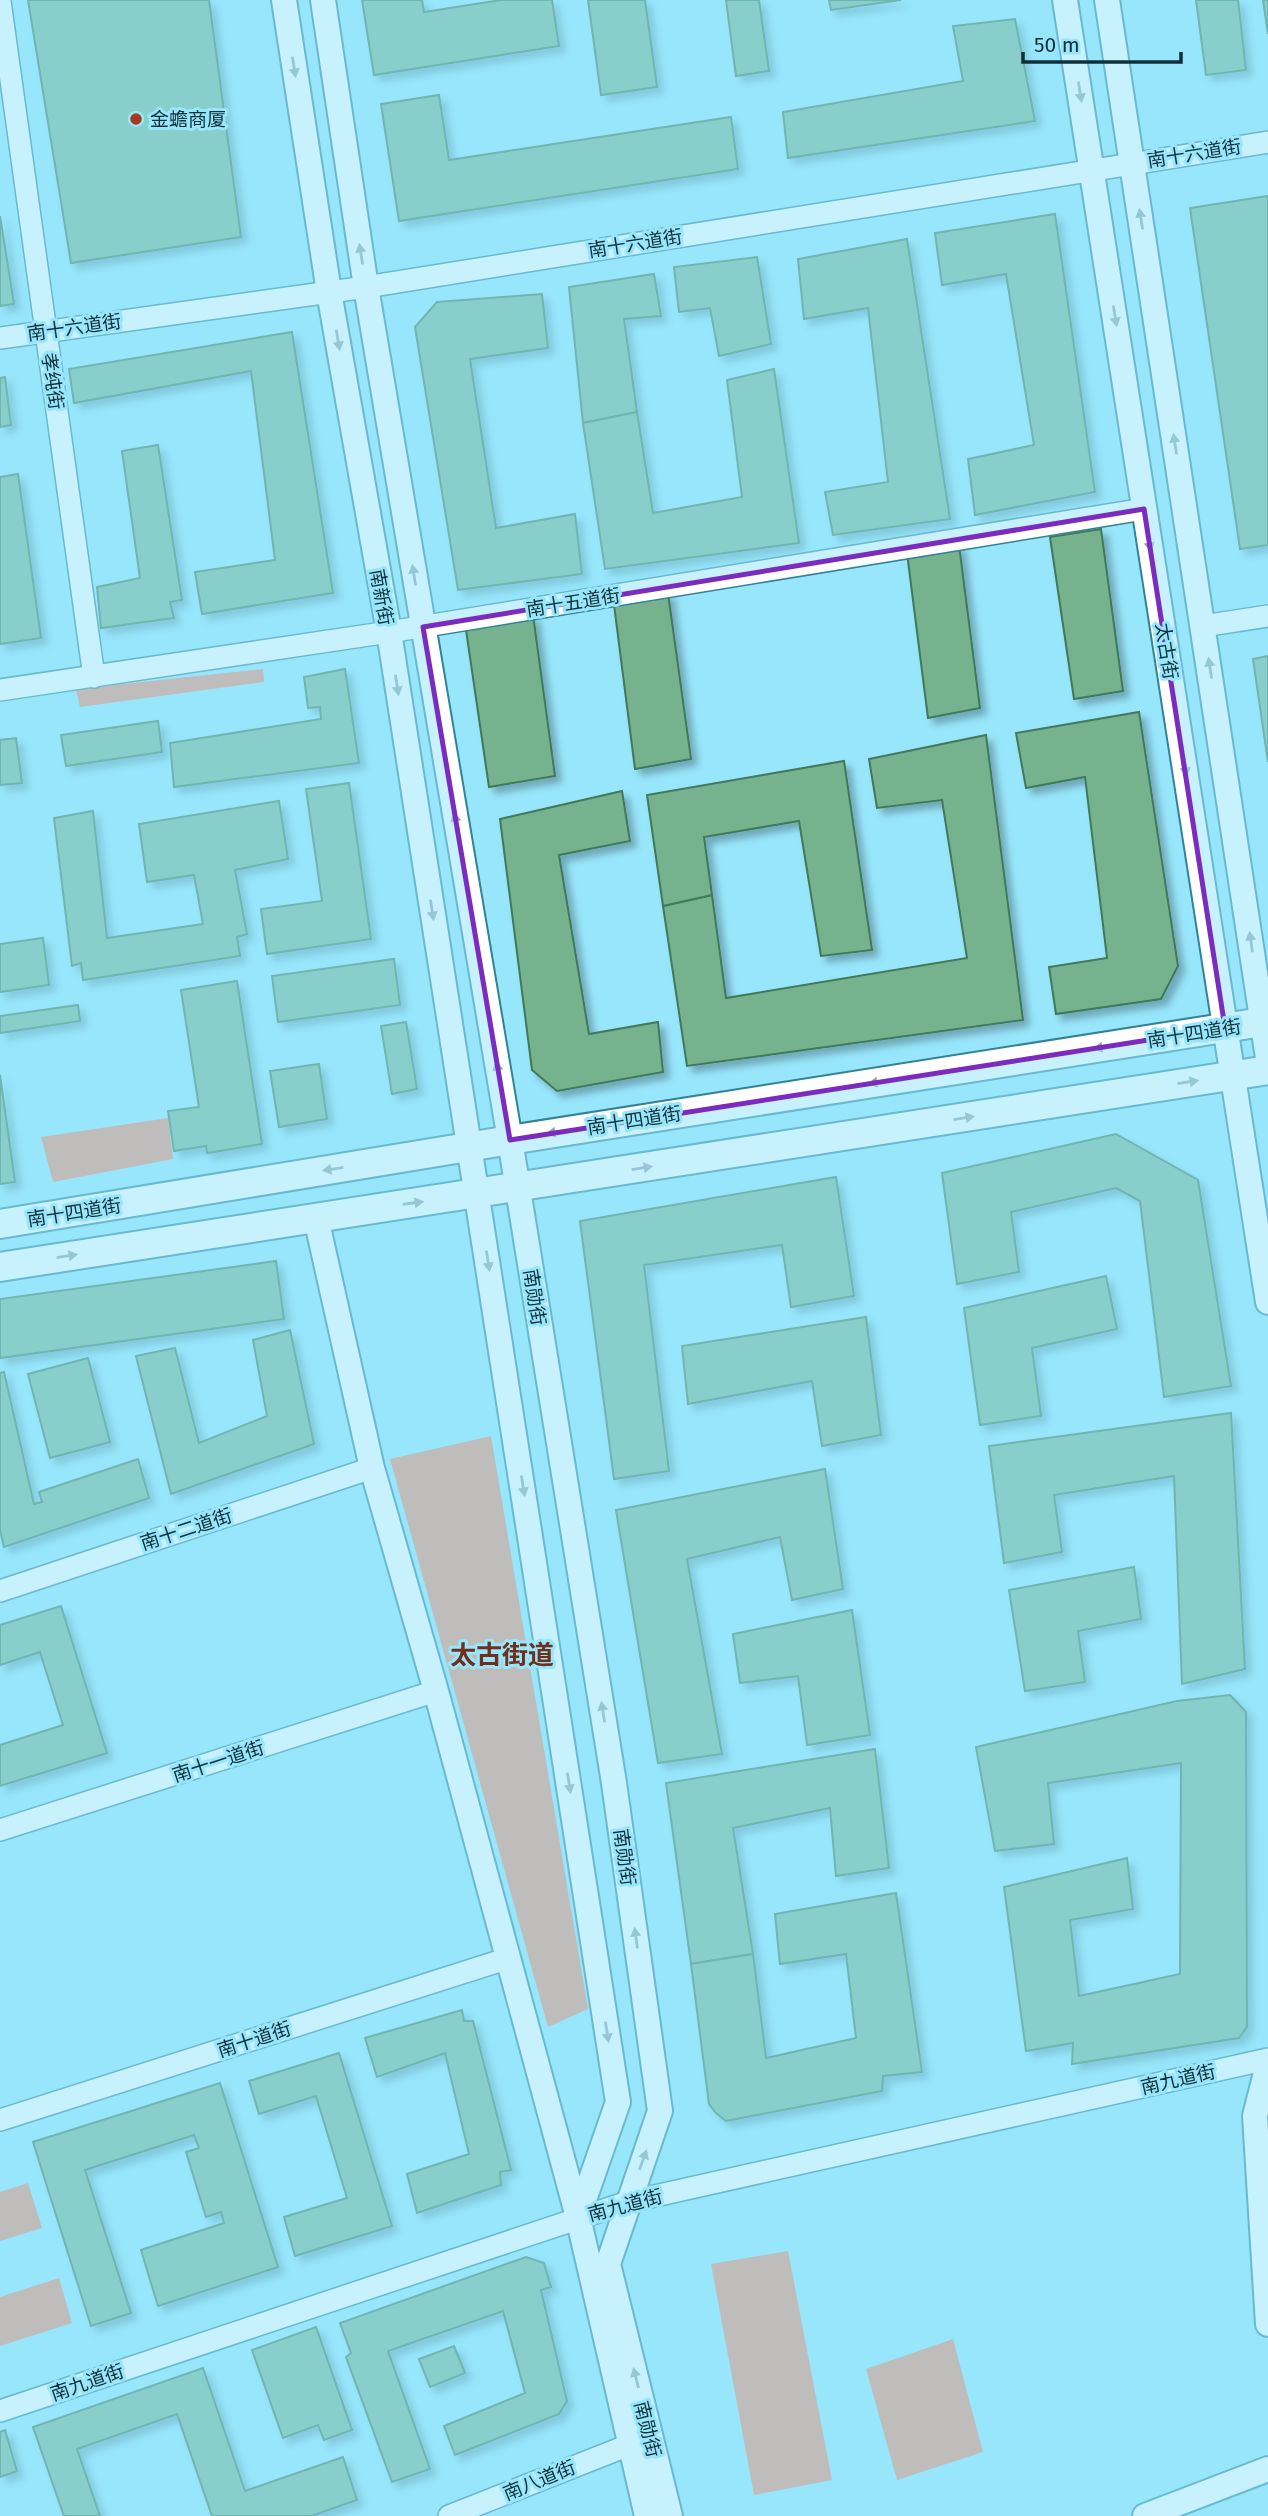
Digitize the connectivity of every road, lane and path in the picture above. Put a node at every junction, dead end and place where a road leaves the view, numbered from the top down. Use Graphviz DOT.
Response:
graph roads {
  1 [pos="284,0"];
  2 [pos="323,0"];
  3 [pos="1065,0"];
  4 [pos="1107,0"];
  5 [pos="0,1"];
  6 [pos="1268,142"];
  7 [pos="1132,163"];
  8 [pos="1092,169"];
  9 [pos="366,287"];
  10 [pos="329,292"];
  11 [pos="46,331"];
  12 [pos="0,338"];
  13 [pos="1144,509"];
  14 [pos="1268,616"];
  15 [pos="1203,626"];
  16 [pos="423,627"];
  17 [pos="389,632"];
  18 [pos="94,677"];
  19 [pos="0,690"];
  20 [pos="1265,1021"];
  21 [pos="1225,1028"];
  22 [pos="1268,1058"];
  23 [pos="1268,1070"];
  24 [pos="1233,1075"];
  25 [pos="510,1140"];
  26 [pos="470,1146"];
  27 [pos="518,1187"];
  28 [pos="478,1194"];
  29 [pos="316,1218"];
  30 [pos="0,1224"];
  31 [pos="0,1267"];
  32 [pos="1268,1302"];
  33 [pos="372,1468"];
  34 [pos="0,1591"];
  35 [pos="436,1691"];
  36 [pos="0,1830"];
  37 [pos="509,1958"];
  38 [pos="1268,2059"];
  39 [pos="1268,2065"];
  40 [pos="0,2120"];
  41 [pos="628,2202"];
  42 [pos="578,2217"];
  43 [pos="1268,2324"];
  44 [pos="0,2411"];
  45 [pos="629,2445"];
  46 [pos="1268,2469"];
  47 [pos="449,2516"];
  48 [pos="647,2516"];
  49 [pos="670,2516"];
  50 [pos="1145,2516"];
  1 -- 10 [label="main road, 南新街, one-way"];
  9 -- 2 [label="main road, 南新街, one-way"];
  3 -- 8 [label="main road, 太古街, one-way"];
  4 -- 7 [label="main road, 太古街"];
  5 -- 11 [label="street, 孝纯街"];
  6 -- 7 [label="street, 南十六道街"];
  7 -- 8 [label="street, 南十六道街"];
  15 -- 7 [label="main road, 太古街, one-way"];
  8 -- 9 [label="street, 南十六道街"];
  8 -- 13 [label="main road, 太古街, one-way"];
  9 -- 10 [label="street, 南十六道街"];
  16 -- 9 [label="main road, 南新街, one-way"];
  10 -- 11 [label="street, 南十六道街"];
  10 -- 17 [label="main road, 南新街, one-way"];
  11 -- 12 [label="street, 南十六道街"];
  11 -- 18 [label="street, 孝纯街"];
  13 -- 16 [label="street, 南十五道街"];
  13 -- 21 [label="main road, 太古街, one-way"];
  14 -- 15 [label="street"];
  20 -- 15 [label="main road, 太古街, one-way"];
  16 -- 17 [label="street, 南十五道街"];
  25 -- 16 [label="main road, 南新街, one-way"];
  17 -- 18 [label="street, 南十五道街"];
  17 -- 26 [label="main road, 南新街, one-way"];
  18 -- 19 [label="street, 南十五道街"];
  20 -- 21 [label="main road, 南十四道街"];
  20 -- 22 [label="main road, 太古街"];
  21 -- 24 [label="main road, 太古街"];
  21 -- 25 [label="main road, 南十四道街, one-way"];
  23 -- 24 [label="main road"];
  27 -- 24 [label="main road, one-way"];
  24 -- 32 [label="main road, 太古街"];
  25 -- 26 [label="main road, 南十四道街"];
  25 -- 27 [label="main road, 南新街"];
  26 -- 28 [label="main road, 南新街"];
  26 -- 30 [label="main road, 南十四道街, one-way"];
  27 -- 28 [label="main road"];
  41 -- 27 [label="main road, 南勋街, one-way"];
  29 -- 28 [label="main road, one-way"];
  28 -- 42 [label="main road, one-way"];
  31 -- 29 [label="main road, one-way"];
  29 -- 33 [label="main road, 南勋街"];
  33 -- 34 [label="street, 南十二道街"];
  33 -- 35 [label="main road, 南勋街"];
  35 -- 36 [label="street, 南十一道街"];
  35 -- 37 [label="main road, 南勋街"];
  37 -- 40 [label="street, 南十道街"];
  37 -- 42 [label="main road, 南勋街"];
  38 -- 41 [label="street, 南九道街"];
  39 -- 43 [label="main road"];
  41 -- 42 [label="street, 南九道街"];
  49 -- 41 [label="main road, 南勋街, one-way"];
  42 -- 44 [label="street, 南九道街"];
  42 -- 45 [label="main road, 南勋街"];
  45 -- 47 [label="street, 南八道街"];
  45 -- 48 [label="main road, 南勋街"];
  46 -- 50 [label="main road"];
}
